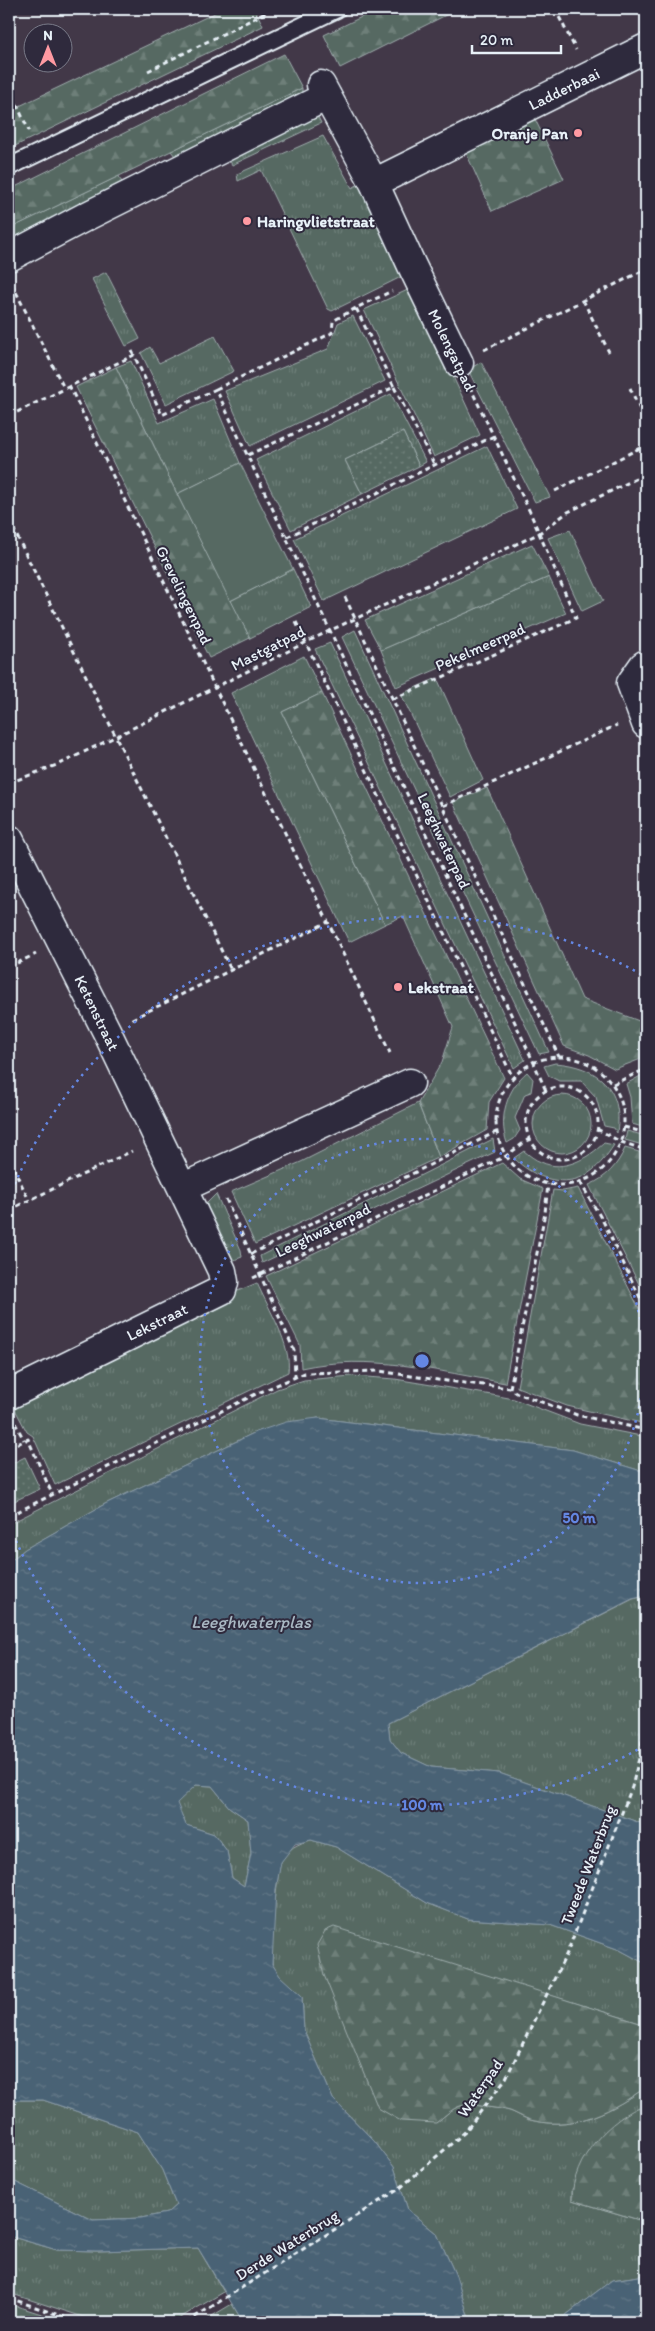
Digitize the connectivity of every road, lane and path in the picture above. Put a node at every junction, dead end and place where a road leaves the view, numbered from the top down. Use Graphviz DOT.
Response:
graph roads {
  1 [pos="337,9"];
  2 [pos="554,9"];
  3 [pos="646,48"];
  4 [pos="589,76"];
  5 [pos="9,88"];
  6 [pos="28,131"];
  7 [pos="9,167"];
  8 [pos="374,182"];
  9 [pos="9,257"];
  10 [pos="412,266"];
  11 [pos="646,269"];
  12 [pos="9,277"];
  13 [pos="583,300"];
  14 [pos="356,308"];
  15 [pos="609,352"];
  16 [pos="459,363"];
  17 [pos="69,385"];
  18 [pos="394,387"];
  19 [pos="64,388"];
  20 [pos="630,388"];
  21 [pos="216,389"];
  22 [pos="9,416"];
  23 [pos="646,422"];
  24 [pos="494,436"];
  25 [pos="646,445"];
  26 [pos="248,456"];
  27 [pos="434,464"];
  28 [pos="646,474"];
  29 [pos="555,490"];
  30 [pos="9,520"];
  31 [pos="538,534"];
  32 [pos="287,537"];
  33 [pos="345,597"];
  34 [pos="576,618"];
  35 [pos="355,619"];
  36 [pos="296,622"];
  37 [pos="331,630"];
  38 [pos="306,643"];
  39 [pos="646,664"];
  40 [pos="216,689"];
  41 [pos="393,699"];
  42 [pos="644,719"];
  43 [pos="117,736"];
  44 [pos="9,783"];
  45 [pos="443,806"];
  46 [pos="9,839"];
  47 [pos="328,922"];
  48 [pos="231,970"];
  49 [pos="107,1032"];
  50 [pos="390,1053"];
  51 [pos="559,1057"];
  52 [pos="534,1063"];
  53 [pos="646,1069"];
  54 [pos="513,1078"];
  55 [pos="410,1083"];
  56 [pos="613,1084"];
  57 [pos="546,1091"];
  58 [pos="624,1127"];
  59 [pos="597,1129"];
  60 [pos="497,1132"];
  61 [pos="646,1133"];
  62 [pos="157,1139"];
  63 [pos="529,1139"];
  64 [pos="621,1142"];
  65 [pos="646,1150"];
  66 [pos="506,1156"];
  67 [pos="9,1159"];
  68 [pos="580,1182"];
  69 [pos="548,1184"];
  70 [pos="182,1188"];
  71 [pos="224,1194"];
  72 [pos="29,1200"];
  73 [pos="9,1210"];
  74 [pos="251,1254"];
  75 [pos="260,1275"];
  76 [pos="222,1290"];
  77 [pos="646,1310"];
  78 [pos="295,1376"];
  79 [pos="510,1388"];
  80 [pos="9,1395"];
  81 [pos="646,1430"];
  82 [pos="9,1448"];
  83 [pos="52,1494"];
  84 [pos="9,1516"];
  85 [pos="646,1703"];
  86 [pos="567,1953"];
  87 [pos="399,2190"];
  88 [pos="9,2298"];
  89 [pos="79,2322"];
  90 [pos="187,2322"];
  1 -- 7 [label="lane"];
  2 -- 4 [label="path"];
  3 -- 4 [label="street, Ladderbaai"];
  4 -- 8 [label="street, Ladderbaai"];
  5 -- 6 [label="path"];
  8 -- 9 [label="street, Molengatpad"];
  8 -- 10 [label="street, Molengatpad"];
  10 -- 14 [label="path"];
  10 -- 16 [label="street, Molengatpad"];
  11 -- 13 [label="path"];
  12 -- 19 [label="path"];
  13 -- 15 [label="path"];
  13 -- 16 [label="path"];
  14 -- 18 [label="path"];
  14 -- 21 [label="path"];
  16 -- 24 [label="path, Molengatpad"];
  17 -- 19 [label="path"];
  17 -- 21 [label="path"];
  17 -- 40 [label="path, Grevelingenpad"];
  18 -- 26 [label="path"];
  18 -- 27 [label="path"];
  19 -- 22 [label="path"];
  20 -- 23 [label="path"];
  21 -- 26 [label="path, Leeghwaterpad"];
  24 -- 27 [label="path"];
  24 -- 31 [label="path, Molengatpad"];
  25 -- 29 [label="path"];
  26 -- 32 [label="path, Leeghwaterpad"];
  27 -- 32 [label="path"];
  28 -- 31 [label="path"];
  30 -- 43 [label="path"];
  31 -- 34 [label="path, Molengatpad"];
  31 -- 35 [label="path, Mastgatpad"];
  32 -- 37 [label="path, Leeghwaterpad"];
  33 -- 35 [label="path"];
  34 -- 41 [label="path, Pekelmeerpad"];
  35 -- 37 [label="path, Mastgatpad"];
  35 -- 41 [label="path"];
  36 -- 38 [label="path"];
  37 -- 38 [label="path, Mastgatpad"];
  37 -- 52 [label="path, Leeghwaterpad"];
  38 -- 40 [label="path, Mastgatpad"];
  38 -- 54 [label="path"];
  39 -- 42 [label="street"];
  40 -- 43 [label="path, Mastgatpad"];
  40 -- 47 [label="path, Grevelingenpad"];
  41 -- 45 [label="path"];
  42 -- 45 [label="path"];
  43 -- 44 [label="path, Mastgatpad"];
  43 -- 48 [label="path"];
  45 -- 51 [label="path"];
  46 -- 49 [label="street, Ketenstraat"];
  47 -- 48 [label="path"];
  47 -- 50 [label="path, Grevelingenpad"];
  48 -- 49 [label="path"];
  49 -- 62 [label="street, Ketenstraat"];
  51 -- 52 [label="path"];
  51 -- 56 [label="path"];
  52 -- 54 [label="path"];
  52 -- 57 [label="path, Leeghwaterpad"];
  53 -- 56 [label="path"];
  54 -- 60 [label="path"];
  55 -- 70 [label="street"];
  56 -- 58 [label="path"];
  57 -- 59 [label="path"];
  57 -- 63 [label="path"];
  58 -- 61 [label="path"];
  58 -- 64 [label="path"];
  59 -- 63 [label="path"];
  59 -- 64 [label="path"];
  60 -- 66 [label="path"];
  60 -- 74 [label="path"];
  62 -- 70 [label="street, Ketenstraat"];
  62 -- 72 [label="path"];
  63 -- 66 [label="path, Leeghwaterpad"];
  64 -- 65 [label="path"];
  64 -- 68 [label="path"];
  66 -- 69 [label="path"];
  66 -- 75 [label="path, Leeghwaterpad"];
  67 -- 72 [label="path"];
  68 -- 69 [label="path"];
  68 -- 77 [label="path"];
  69 -- 79 [label="path"];
  70 -- 76 [label="street"];
  71 -- 74 [label="path, Leeghwaterpad"];
  72 -- 73 [label="path"];
  74 -- 75 [label="path, Leeghwaterpad"];
  75 -- 76 [label="path, Leeghwaterpad"];
  75 -- 78 [label="path, Leeghwaterpad"];
  76 -- 80 [label="street, Lekstraat"];
  78 -- 79 [label="path"];
  78 -- 83 [label="path"];
  79 -- 81 [label="path"];
  82 -- 83 [label="path"];
  83 -- 84 [label="path"];
  85 -- 86 [label="path, Tweede Waterbrug"];
  86 -- 87 [label="path, Waterpad"];
  87 -- 90 [label="path, Derde Waterbrug"];
  88 -- 89 [label="path"];
}
